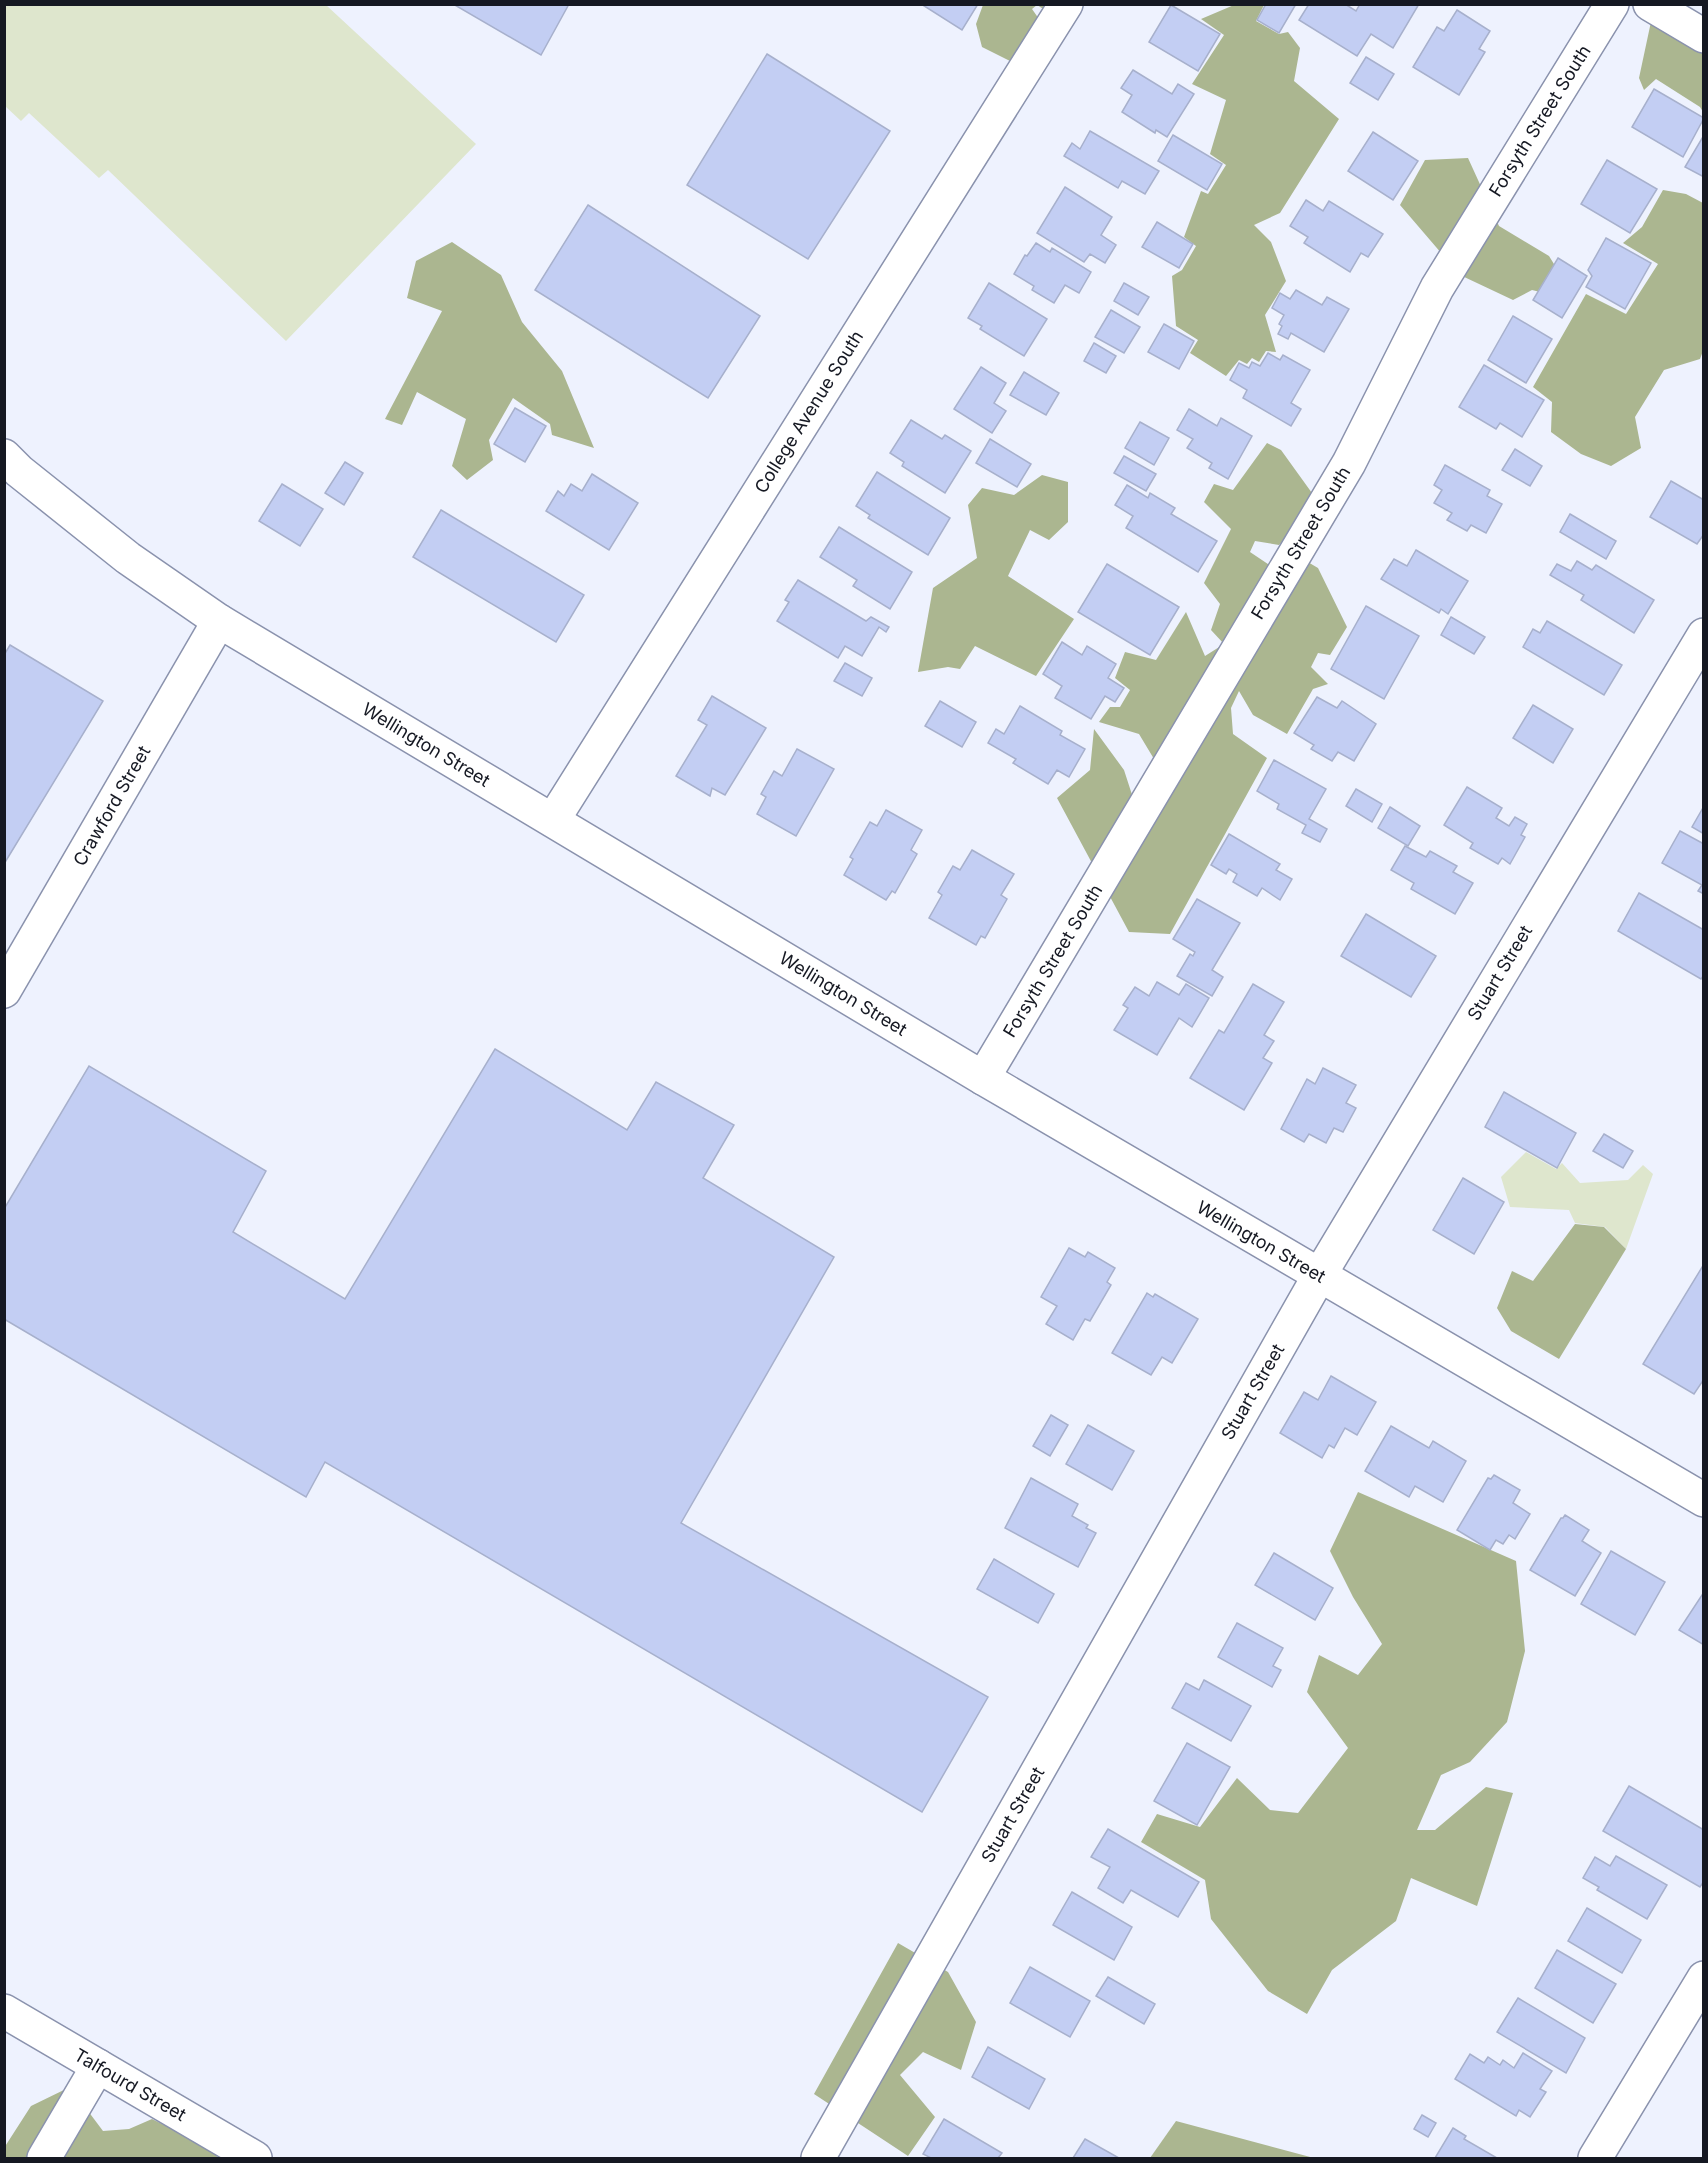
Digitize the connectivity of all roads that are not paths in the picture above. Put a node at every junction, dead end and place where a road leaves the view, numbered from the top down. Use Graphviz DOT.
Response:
graph roads {
  1 [pos="1066,4"];
  2 [pos="1612,4"];
  3 [pos="1650,4"];
  4 [pos="1704,36"];
  5 [pos="4,456"];
  6 [pos="219,621"];
  7 [pos="1704,634"];
  8 [pos="553,820"];
  9 [pos="4,991"];
  10 [pos="983,1078"];
  11 [pos="1319,1276"];
  12 [pos="1704,1500"];
  13 [pos="1704,1978"];
  14 [pos="4,2011"];
  15 [pos="98,2066"];
  16 [pos="44,2158"];
  17 [pos="255,2158"];
  18 [pos="818,2158"];
  19 [pos="1595,2158"];
  1 -- 8 [label="street, College Avenue South"];
  2 -- 10 [label="street, Forsyth Street South"];
  3 -- 4 [label="street"];
  5 -- 6 [label="street, Wellington Street"];
  6 -- 8 [label="street, Wellington Street"];
  6 -- 9 [label="street, Crawford Street"];
  7 -- 11 [label="street, Stuart Street"];
  8 -- 10 [label="street, Wellington Street"];
  10 -- 11 [label="street, Wellington Street"];
  11 -- 12 [label="street, Wellington Street"];
  11 -- 18 [label="street, Stuart Street"];
  13 -- 19 [label="street"];
  14 -- 15 [label="street, Talfourd Street"];
  15 -- 16 [label="street"];
  15 -- 17 [label="street, Talfourd Street"];
}
